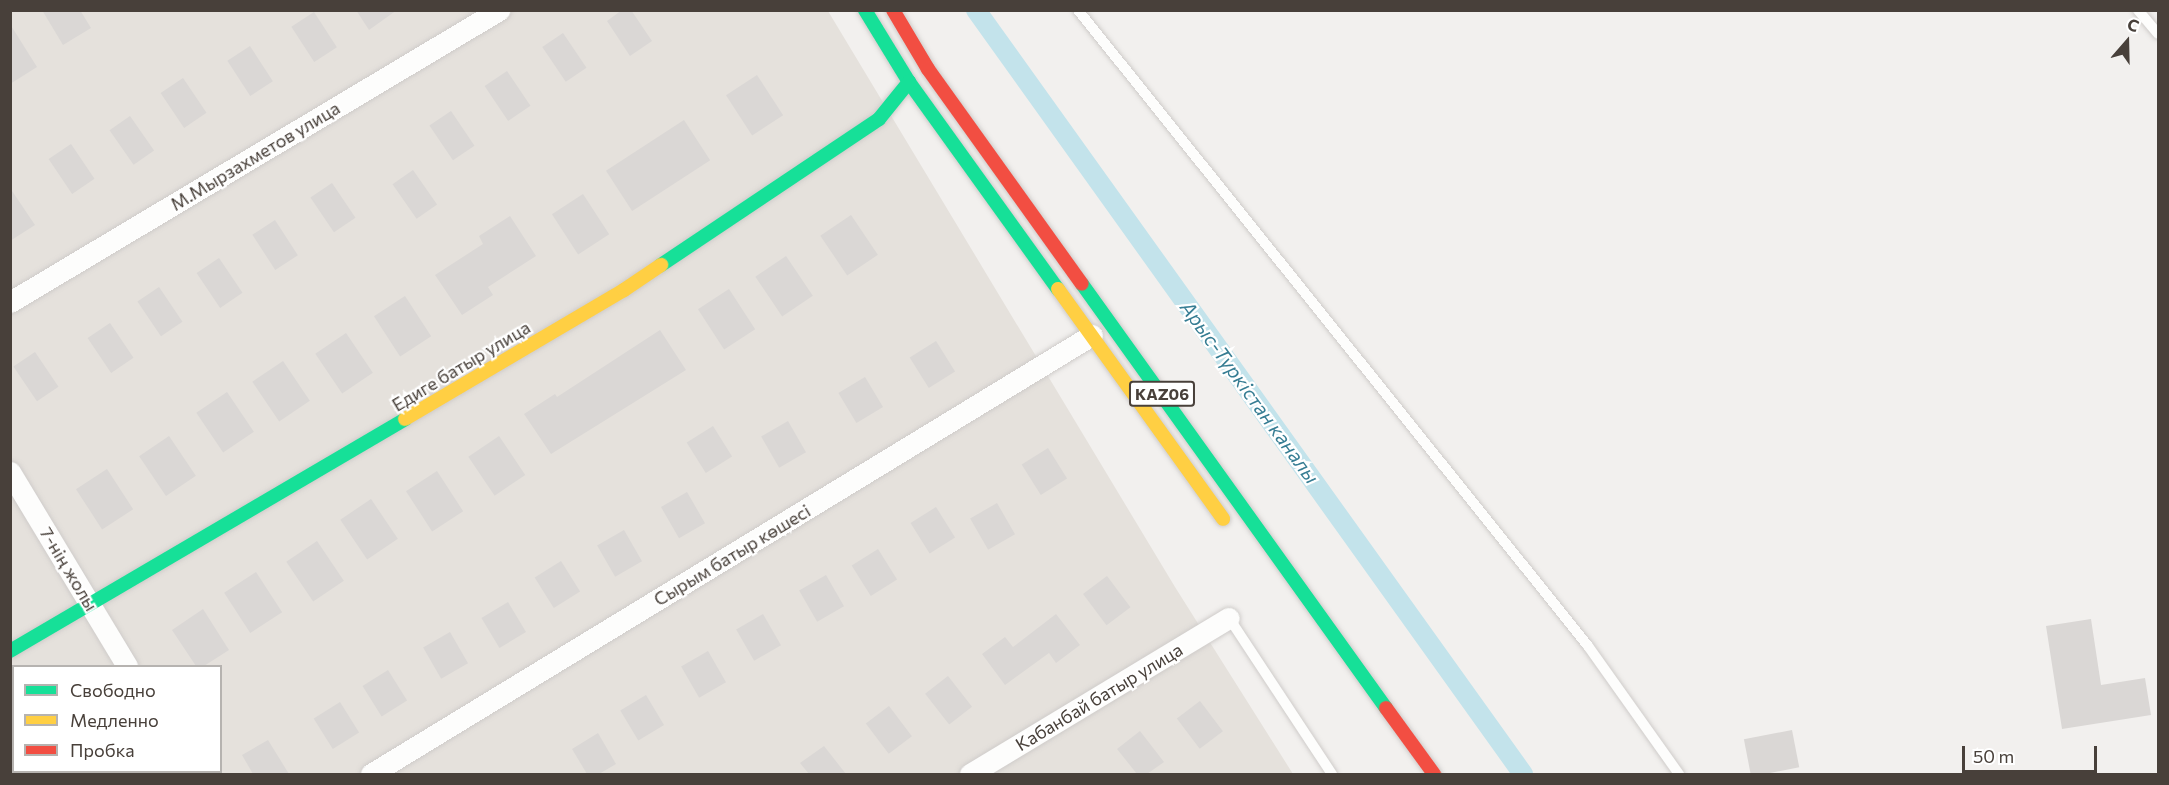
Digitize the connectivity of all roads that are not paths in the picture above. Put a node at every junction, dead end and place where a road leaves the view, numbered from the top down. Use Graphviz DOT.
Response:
graph roads {
  1 [pos="499,10"];
  2 [pos="865,10"];
  3 [pos="892,10"];
  4 [pos="1078,10"];
  5 [pos="2138,10"];
  6 [pos="2158,34"];
  7 [pos="909,82"];
  8 [pos="10,302"];
  9 [pos="1092,335"];
  10 [pos="10,472"];
  11 [pos="1228,526"];
  12 [pos="90,603"];
  13 [pos="1229,618"];
  14 [pos="10,651"];
  15 [pos="126,665"];
  16 [pos="371,774"];
  17 [pos="969,774"];
  18 [pos="1332,774"];
  19 [pos="1434,774"];
  20 [pos="1679,774"];
  1 -- 8 [label="street, М.Мырзахметов улица"];
  2 -- 7 [label="main road, KАZ06"];
  3 -- 19 [label="main road, KАZ06"];
  4 -- 20 [label="lane"];
  5 -- 6 [label="lane"];
  7 -- 9 [label="main road, KАZ06"];
  7 -- 12 [label="main road, Едиге батыр улица"];
  9 -- 11 [label="main road, KАZ06"];
  9 -- 16 [label="street, Сырым батыр көшесі"];
  10 -- 12 [label="street, 7-нің жолы"];
  12 -- 14 [label="main road, Едиге батыр улица"];
  12 -- 15 [label="street, 7-нің жолы"];
  13 -- 17 [label="street, Кабанбай батыр улица"];
  13 -- 18 [label="lane"];
}
